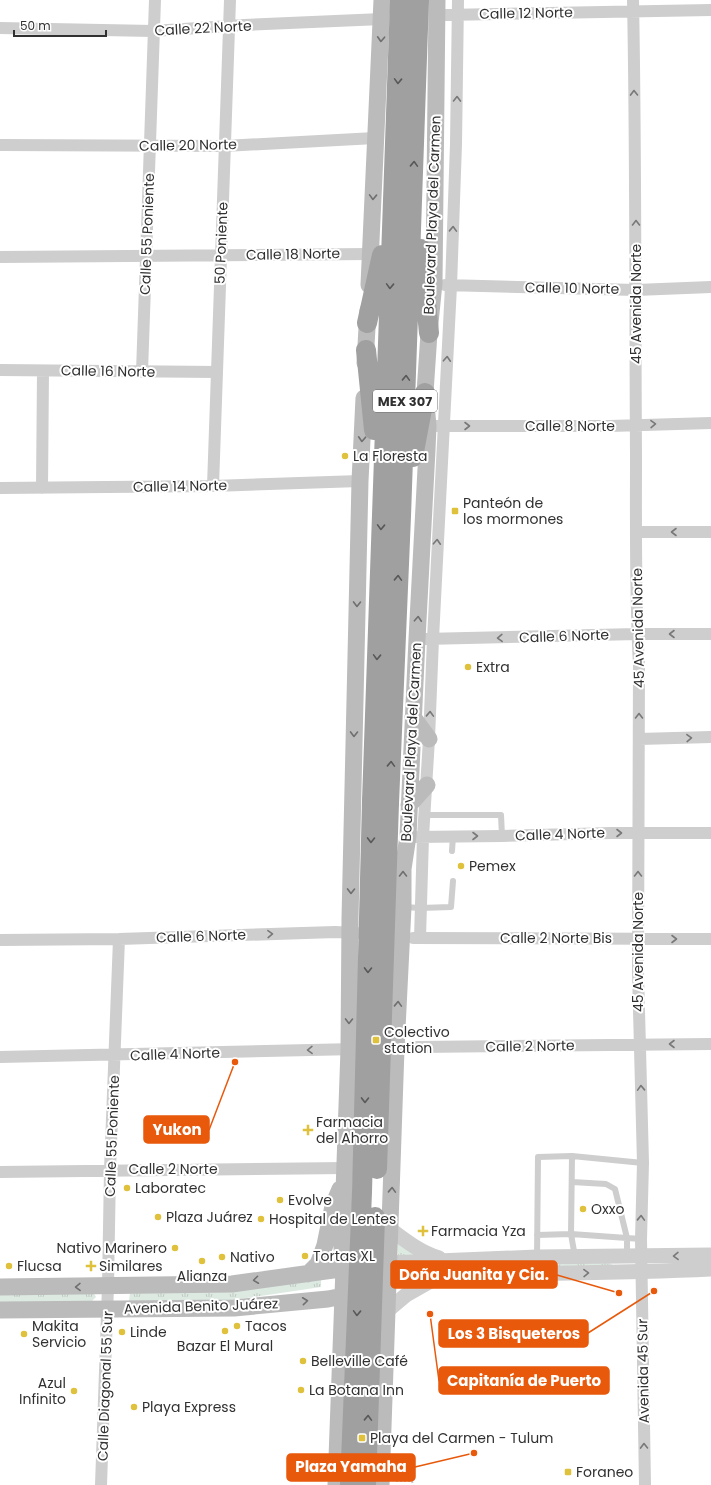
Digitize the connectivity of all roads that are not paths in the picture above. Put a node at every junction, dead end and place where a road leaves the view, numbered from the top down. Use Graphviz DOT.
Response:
graph roads {
  1 [pos="154,0"];
  2 [pos="230,0"];
  3 [pos="382,0"];
  4 [pos="400,0"];
  5 [pos="419,0"];
  6 [pos="458,0"];
  7 [pos="633,5"];
  8 [pos="436,7"];
  9 [pos="711,10"];
  10 [pos="458,14"];
  11 [pos="382,20"];
  12 [pos="230,26"];
  13 [pos="0,28"];
  14 [pos="153,31"];
  15 [pos="375,138"];
  16 [pos="0,146"];
  17 [pos="150,146"];
  18 [pos="224,146"];
  19 [pos="413,192"];
  20 [pos="393,205"];
  21 [pos="370,254"];
  22 [pos="221,255"];
  23 [pos="146,256"];
  24 [pos="0,257"];
  25 [pos="434,283"];
  26 [pos="451,286"];
  27 [pos="711,287"];
  28 [pos="636,290"];
  29 [pos="367,323"];
  30 [pos="428,333"];
  31 [pos="366,350"];
  32 [pos="0,370"];
  33 [pos="43,370"];
  34 [pos="142,372"];
  35 [pos="217,372"];
  36 [pos="425,393"];
  37 [pos="711,423"];
  38 [pos="636,424"];
  39 [pos="436,426"];
  40 [pos="360,481"];
  41 [pos="213,486"];
  42 [pos="0,488"];
  43 [pos="42,488"];
  44 [pos="382,504"];
  45 [pos="401,516"];
  46 [pos="636,532"];
  47 [pos="711,532"];
  48 [pos="637,634"];
  49 [pos="711,634"];
  50 [pos="425,639"];
  51 [pos="414,717"];
  52 [pos="711,737"];
  53 [pos="429,739"];
  54 [pos="639,739"];
  55 [pos="427,785"];
  56 [pos="380,802"];
  57 [pos="409,805"];
  58 [pos="424,815"];
  59 [pos="638,833"];
  60 [pos="711,833"];
  61 [pos="415,836"];
  62 [pos="453,836"];
  63 [pos="502,836"];
  64 [pos="452,851"];
  65 [pos="453,881"];
  66 [pos="403,907"];
  67 [pos="420,908"];
  68 [pos="351,932"];
  69 [pos="401,937"];
  70 [pos="420,938"];
  71 [pos="119,939"];
  72 [pos="638,939"];
  73 [pos="711,939"];
  74 [pos="0,940"];
  75 [pos="711,1044"];
  76 [pos="639,1045"];
  77 [pos="349,1049"];
  78 [pos="396,1049"];
  79 [pos="115,1055"];
  80 [pos="0,1057"];
  81 [pos="572,1156"];
  82 [pos="643,1163"];
  83 [pos="110,1170"];
  84 [pos="0,1172"];
  85 [pos="346,1173"];
  86 [pos="572,1182"];
  87 [pos="390,1229"];
  88 [pos="571,1234"];
  89 [pos="537,1235"];
  90 [pos="627,1238"];
  91 [pos="641,1239"];
  92 [pos="711,1255"];
  93 [pos="634,1256"];
  94 [pos="537,1257"];
  95 [pos="575,1257"];
  96 [pos="446,1260"];
  97 [pos="389,1263"];
  98 [pos="344,1268"];
  99 [pos="711,1269"];
  100 [pos="642,1272"];
  101 [pos="308,1274"];
  102 [pos="441,1276"];
  103 [pos="388,1282"];
  104 [pos="108,1286"];
  105 [pos="0,1287"];
  106 [pos="343,1297"];
  107 [pos="107,1309"];
  108 [pos="0,1310"];
  109 [pos="387,1311"];
  110 [pos="376,1484"];
  111 [pos="102,1485"];
  112 [pos="336,1485"];
  113 [pos="350,1485"];
  114 [pos="645,1485"];
  1 -- 14 [label="street, Calle 55 Poniente"];
  2 -- 12 [label="street, 50 Poniente"];
  3 -- 11 [label="main road"];
  4 -- 20 [label="highway, MEX 307, one-way"];
  19 -- 5 [label="highway, MEX 307, one-way"];
  6 -- 10 [label="street"];
  7 -- 9 [label="street, Calle 12 Norte"];
  7 -- 10 [label="street, Calle 12 Norte"];
  28 -- 7 [label="street, 45 Avenida Norte, one-way"];
  8 -- 10 [label="street, Calle 12 Norte"];
  8 -- 25 [label="main road, Boulevard Playa del Carmen"];
  26 -- 10 [label="street, one-way"];
  11 -- 12 [label="street, Calle 22 Norte"];
  11 -- 15 [label="main road, one-way"];
  12 -- 14 [label="street, Calle 22 Norte"];
  12 -- 18 [label="street, 50 Poniente"];
  13 -- 14 [label="street, Calle 22 Norte"];
  14 -- 17 [label="street, Calle 55 Poniente"];
  15 -- 18 [label="street, Calle 20 Norte"];
  15 -- 21 [label="main road, one-way"];
  16 -- 17 [label="street, Calle 20 Norte"];
  17 -- 18 [label="street, Calle 20 Norte"];
  17 -- 23 [label="street, Calle 55 Poniente"];
  18 -- 22 [label="street, 50 Poniente"];
  19 -- 30 [label="highway"];
  45 -- 19 [label="highway, MEX 307, one-way"];
  20 -- 29 [label="highway"];
  20 -- 44 [label="highway, MEX 307, one-way"];
  21 -- 22 [label="street, Calle 18 Norte"];
  21 -- 29 [label="main road"];
  22 -- 23 [label="street, Calle 18 Norte"];
  22 -- 35 [label="street, 50 Poniente"];
  23 -- 24 [label="street, Calle 18 Norte"];
  23 -- 34 [label="street, Calle 55 Poniente"];
  25 -- 26 [label="street, Calle 10 Norte"];
  25 -- 30 [label="main road, Boulevard Playa del Carmen"];
  26 -- 28 [label="street, Calle 10 Norte"];
  39 -- 26 [label="street, one-way"];
  27 -- 28 [label="street, Calle 10 Norte"];
  28 -- 38 [label="street, 45 Avenida Norte"];
  29 -- 31 [label="main road"];
  30 -- 36 [label="main road, Boulevard Playa del Carmen"];
  31 -- 40 [label="main road, one-way"];
  31 -- 44 [label="highway"];
  32 -- 33 [label="street, Calle 16 Norte"];
  33 -- 34 [label="street, Calle 16 Norte"];
  33 -- 43 [label="street"];
  34 -- 35 [label="street, Calle 16 Norte"];
  35 -- 41 [label="street, 50 Poniente"];
  36 -- 39 [label="main road, Boulevard Playa del Carmen"];
  36 -- 45 [label="highway"];
  38 -- 37 [label="street, Calle 8 Norte, one-way"];
  39 -- 38 [label="street, Calle 8 Norte, one-way"];
  38 -- 46 [label="street, 45 Avenida Norte"];
  50 -- 39 [label="main road, Boulevard Playa del Carmen, one-way"];
  40 -- 41 [label="street, Calle 14 Norte"];
  40 -- 68 [label="main road, one-way"];
  41 -- 43 [label="street, Calle 14 Norte"];
  42 -- 43 [label="street, Calle 14 Norte"];
  44 -- 56 [label="highway, MEX 307, one-way"];
  56 -- 45 [label="highway, MEX 307, one-way"];
  47 -- 46 [label="street, one-way"];
  46 -- 48 [label="street, 45 Avenida Norte"];
  49 -- 48 [label="street, Calle 6 Norte, one-way"];
  48 -- 50 [label="street, Calle 6 Norte, one-way"];
  54 -- 48 [label="street, 45 Avenida Norte, one-way"];
  50 -- 51 [label="main road, Boulevard Playa del Carmen"];
  53 -- 50 [label="street, one-way"];
  51 -- 53 [label="main road"];
  51 -- 57 [label="main road, Boulevard Playa del Carmen"];
  54 -- 52 [label="street, one-way"];
  53 -- 55 [label="street"];
  54 -- 59 [label="street, 45 Avenida Norte"];
  55 -- 57 [label="main road"];
  55 -- 58 [label="street"];
  110 -- 56 [label="highway, MEX 307, one-way, bridge"];
  56 -- 113 [label="highway, MEX 307, one-way, bridge"];
  57 -- 61 [label="main road, Boulevard Playa del Carmen"];
  58 -- 61 [label="street"];
  58 -- 63 [label="lane"];
  59 -- 60 [label="street, Calle 4 Norte"];
  63 -- 59 [label="street, Calle 4 Norte, one-way"];
  72 -- 59 [label="street, 45 Avenida Norte, one-way"];
  61 -- 62 [label="street, Calle 4 Norte"];
  66 -- 61 [label="main road, Boulevard Playa del Carmen, one-way"];
  61 -- 67 [label="street"];
  62 -- 63 [label="street, Calle 4 Norte, one-way"];
  62 -- 64 [label="lane"];
  65 -- 67 [label="lane"];
  66 -- 67 [label="lane"];
  66 -- 69 [label="main road, Boulevard Playa del Carmen"];
  67 -- 70 [label="street"];
  68 -- 69 [label="street, Calle 6 Norte"];
  71 -- 68 [label="street, Calle 6 Norte, one-way"];
  68 -- 77 [label="main road, one-way"];
  69 -- 70 [label="street, Calle 2 Norte Bis"];
  78 -- 69 [label="main road, Boulevard Playa del Carmen, one-way"];
  70 -- 72 [label="street, Calle 2 Norte Bis"];
  71 -- 74 [label="street, Calle 6 Norte"];
  71 -- 79 [label="street, Calle 55 Poniente"];
  72 -- 73 [label="street, Calle 2 Norte Bis, one-way"];
  72 -- 76 [label="street, 45 Avenida Norte"];
  75 -- 76 [label="street, Calle 2 Norte, one-way"];
  76 -- 78 [label="street, Calle 2 Norte"];
  82 -- 76 [label="street, 45 Avenida Norte, one-way"];
  77 -- 78 [label="street, Calle 2 Norte"];
  77 -- 79 [label="street, Calle 4 Norte, one-way"];
  77 -- 85 [label="main road"];
  87 -- 78 [label="main road, Boulevard Playa del Carmen, one-way"];
  79 -- 80 [label="street, Calle 4 Norte"];
  79 -- 83 [label="street, Calle 55 Poniente"];
  81 -- 82 [label="lane"];
  81 -- 86 [label="lane"];
  81 -- 89 [label="lane"];
  91 -- 82 [label="street, 45 Avenida Norte, one-way"];
  83 -- 84 [label="street, Calle 2 Norte"];
  83 -- 85 [label="street, Calle 2 Norte"];
  83 -- 104 [label="street, Calle 55 Poniente"];
  85 -- 98 [label="main road"];
  85 -- 101 [label="main road"];
  86 -- 88 [label="lane"];
  86 -- 90 [label="lane"];
  87 -- 96 [label="street"];
  87 -- 97 [label="main road, Boulevard Playa del Carmen"];
  88 -- 89 [label="lane"];
  88 -- 90 [label="lane"];
  88 -- 95 [label="lane"];
  89 -- 94 [label="lane"];
  90 -- 91 [label="lane"];
  90 -- 93 [label="lane"];
  91 -- 93 [label="street, 45 Avenida Norte"];
  92 -- 93 [label="street, Avenida Benito Juárez, one-way"];
  93 -- 95 [label="street, Avenida Benito Juárez"];
  93 -- 100 [label="street, Avenida 45 Sur"];
  94 -- 95 [label="street, Avenida Benito Juárez"];
  94 -- 96 [label="street, Avenida Benito Juárez"];
  96 -- 97 [label="street, Avenida Benito Juárez"];
  97 -- 98 [label="main road, Avenida Benito Juárez"];
  97 -- 103 [label="main road, Boulevard Playa del Carmen"];
  98 -- 101 [label="main road, Avenida Benito Juárez"];
  98 -- 106 [label="main road"];
  99 -- 100 [label="street, Avenida Benito Juárez"];
  102 -- 100 [label="street, Avenida Benito Juárez, one-way"];
  114 -- 100 [label="street, Avenida 45 Sur, one-way"];
  101 -- 104 [label="main road, Avenida Benito Juárez, one-way"];
  102 -- 103 [label="street, Avenida Benito Juárez"];
  102 -- 109 [label="street"];
  103 -- 106 [label="main road, Avenida Benito Juárez"];
  103 -- 109 [label="main road, Boulevard Playa del Carmen"];
  104 -- 105 [label="main road, Avenida Benito Juárez, one-way"];
  104 -- 107 [label="street, Calle Diagonal 55 Sur"];
  107 -- 106 [label="main road, Avenida Benito Juárez, one-way"];
  106 -- 112 [label="main road"];
  107 -- 108 [label="main road, Avenida Benito Juárez"];
  107 -- 111 [label="street, Calle Diagonal 55 Sur"];
  109 -- 110 [label="main road, Boulevard Playa del Carmen"];
}
